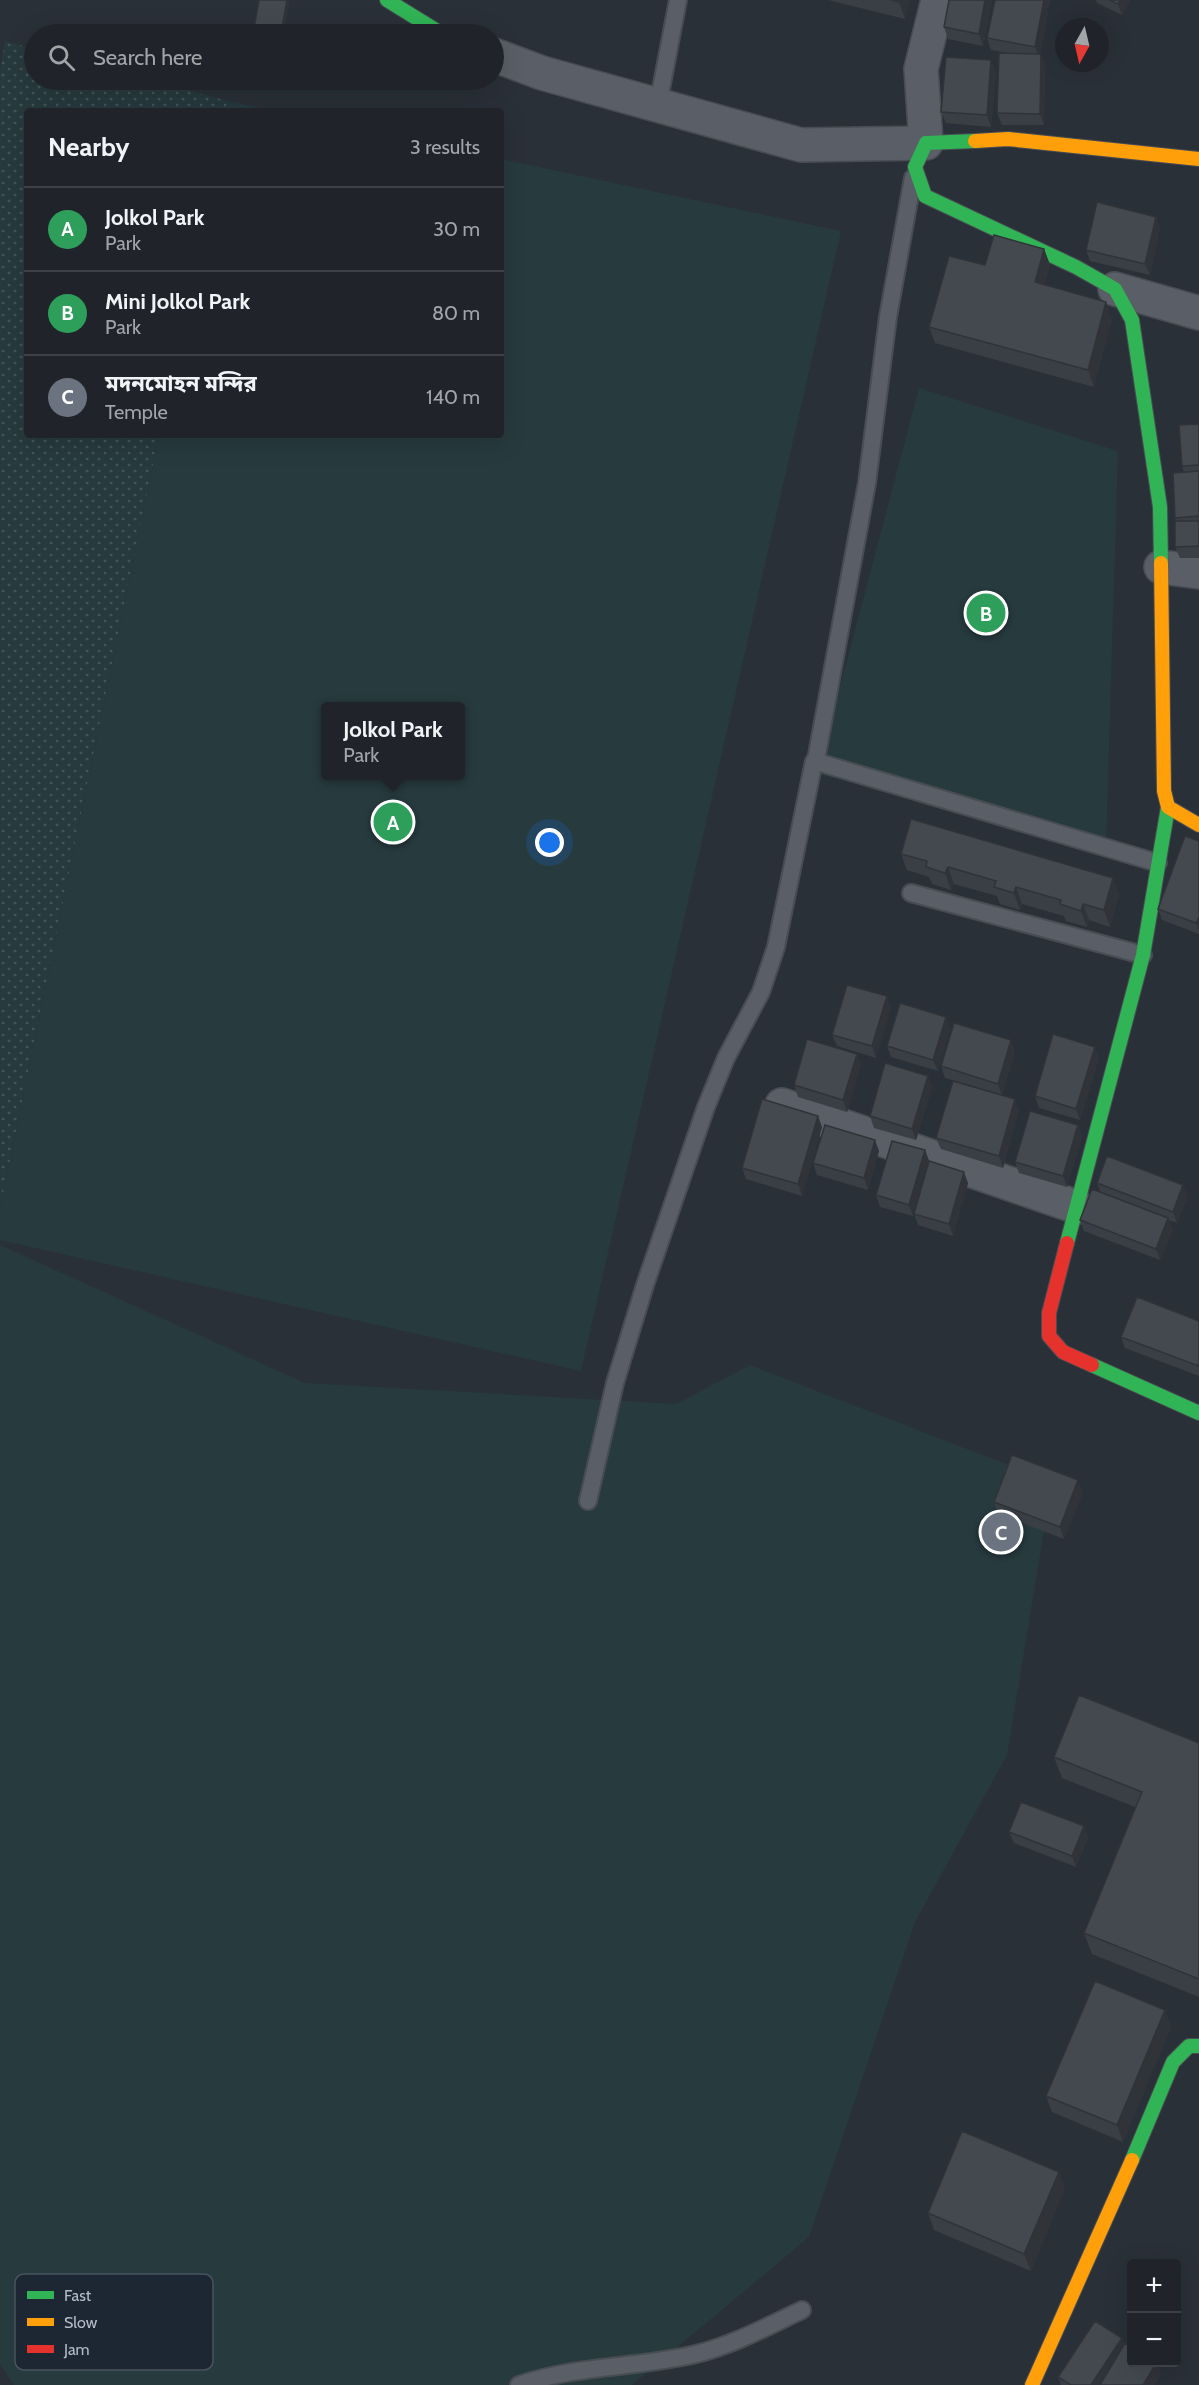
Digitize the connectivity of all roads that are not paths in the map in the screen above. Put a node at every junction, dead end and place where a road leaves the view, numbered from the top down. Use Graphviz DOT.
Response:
graph roads {
  1 [pos="387,0"];
  2 [pos="678,0"];
  3 [pos="938,0"];
  4 [pos="426,24"];
  5 [pos="504,59"];
  6 [pos="658,105"];
  7 [pos="920,155"];
  8 [pos="1199,159"];
  9 [pos="1115,289"];
  10 [pos="1199,313"];
  11 [pos="1161,567"];
  12 [pos="1199,572"];
  13 [pos="816,760"];
  14 [pos="1168,807"];
  15 [pos="1199,825"];
  16 [pos="1158,864"];
  17 [pos="911,893"];
  18 [pos="1143,955"];
  19 [pos="783,1105"];
  20 [pos="1077,1207"];
  21 [pos="1199,1413"];
  22 [pos="588,1501"];
  23 [pos="1199,2046"];
  24 [pos="802,2310"];
  25 [pos="519,2385"];
  26 [pos="1032,2385"];
  1 -- 4 [label="street"];
  2 -- 6 [label="lane"];
  3 -- 7 [label="street"];
  5 -- 6 [label="street"];
  6 -- 7 [label="street"];
  7 -- 8 [label="street"];
  7 -- 9 [label="street"];
  7 -- 13 [label="lane"];
  9 -- 10 [label="street"];
  9 -- 11 [label="street"];
  11 -- 12 [label="street"];
  11 -- 14 [label="street"];
  13 -- 16 [label="lane"];
  13 -- 22 [label="lane"];
  14 -- 15 [label="street"];
  14 -- 16 [label="street"];
  16 -- 18 [label="street"];
  17 -- 18 [label="lane"];
  18 -- 20 [label="street"];
  19 -- 20 [label="street"];
  20 -- 21 [label="street"];
  23 -- 26 [label="street"];
  24 -- 25 [label="lane"];
}
